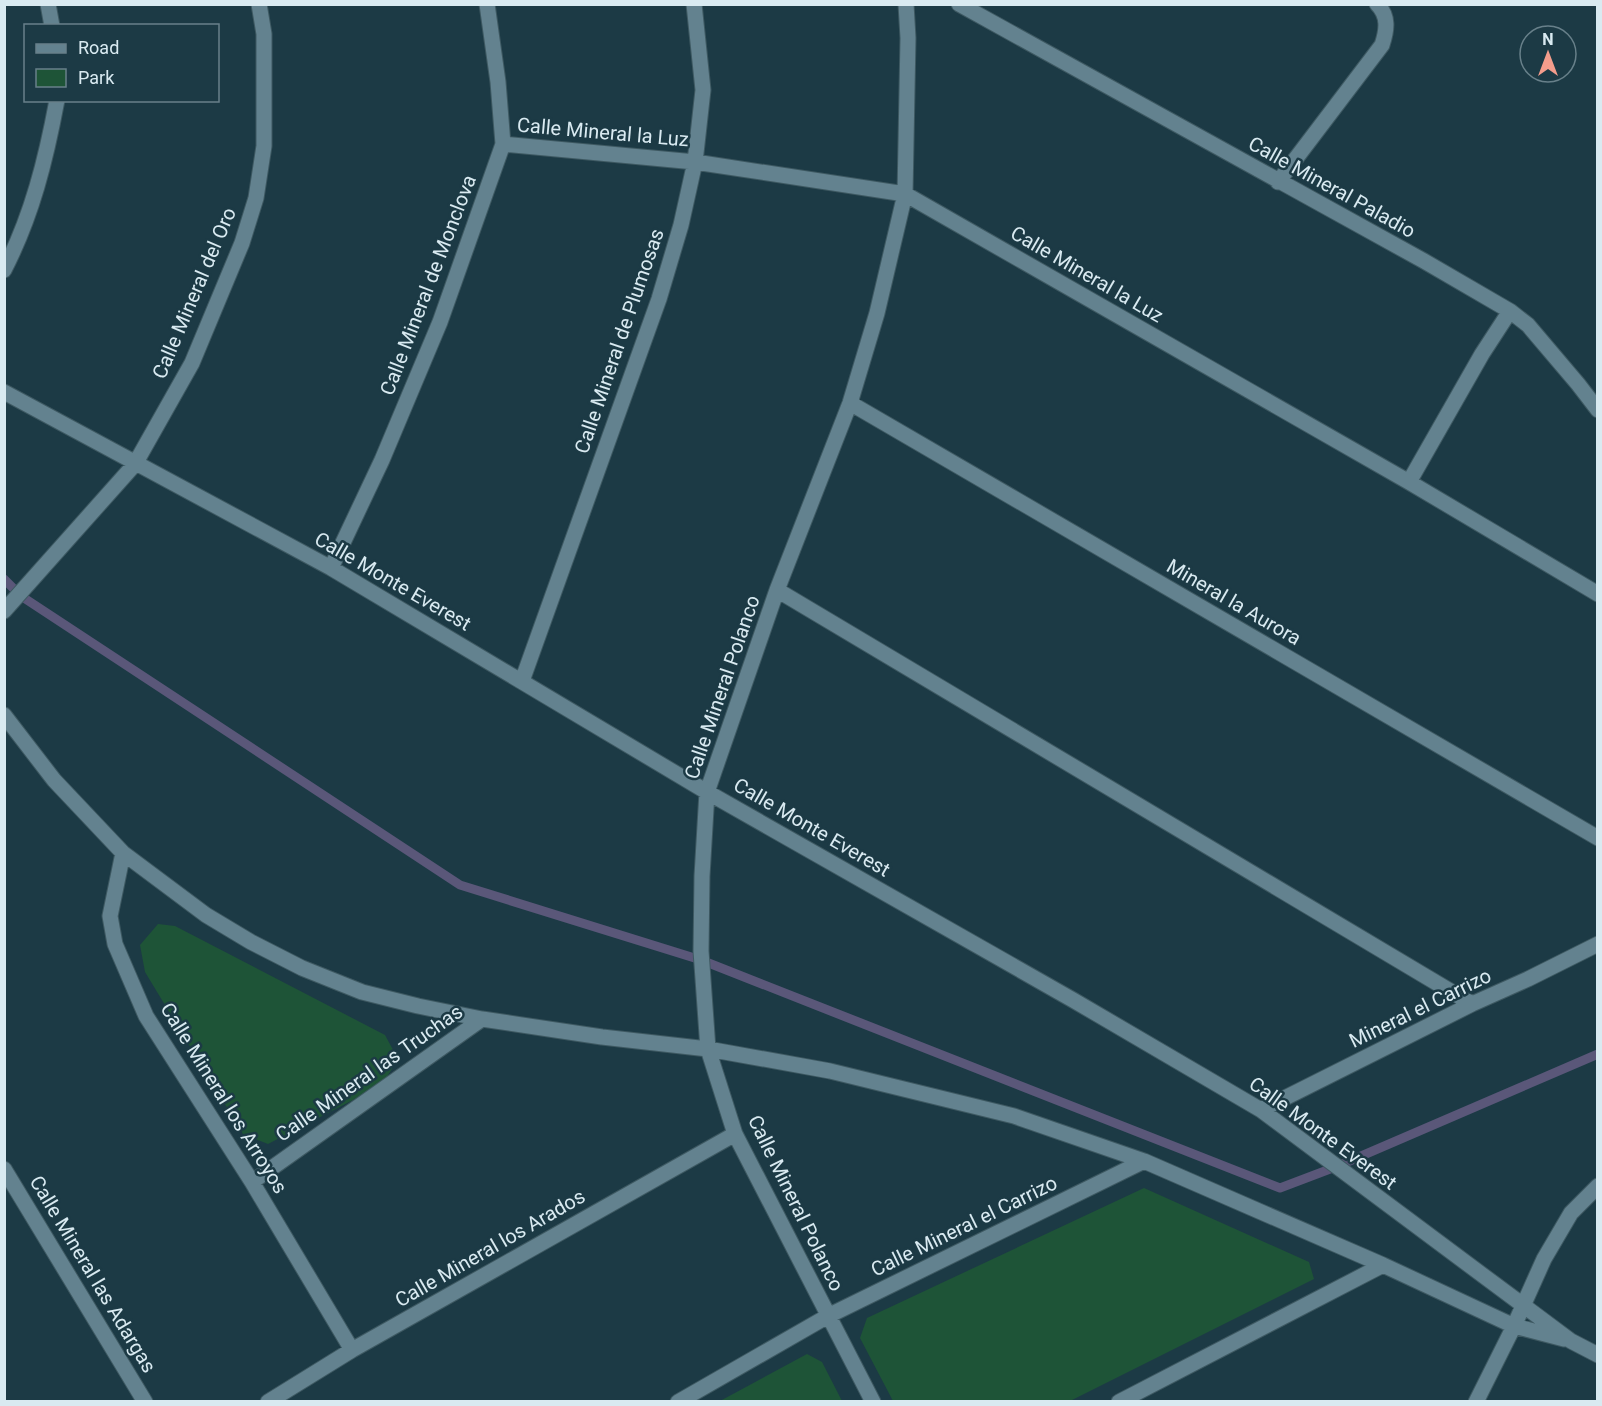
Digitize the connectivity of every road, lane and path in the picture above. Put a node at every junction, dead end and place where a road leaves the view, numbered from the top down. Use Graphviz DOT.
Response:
graph roads {
  1 [pos="48,4"];
  2 [pos="259,4"];
  3 [pos="487,4"];
  4 [pos="694,4"];
  5 [pos="906,4"];
  6 [pos="959,4"];
  7 [pos="1377,4"];
  8 [pos="52,24"];
  9 [pos="57,102"];
  10 [pos="503,144"];
  11 [pos="695,162"];
  12 [pos="1278,182"];
  13 [pos="905,194"];
  14 [pos="4,270"];
  15 [pos="1510,310"];
  16 [pos="4,392"];
  17 [pos="850,403"];
  18 [pos="1598,410"];
  19 [pos="135,464"];
  20 [pos="1409,482"];
  21 [pos="331,568"];
  22 [pos="777,590"];
  23 [pos="1598,594"];
  24 [pos="7,609"];
  25 [pos="522,681"];
  26 [pos="4,715"];
  27 [pos="707,792"];
  28 [pos="1598,838"];
  29 [pos="123,853"];
  30 [pos="1596,943"];
  31 [pos="1472,1004"];
  32 [pos="482,1019"];
  33 [pos="708,1049"];
  34 [pos="1261,1110"];
  35 [pos="735,1134"];
  36 [pos="1144,1161"];
  37 [pos="4,1169"];
  38 [pos="252,1182"];
  39 [pos="1598,1186"];
  40 [pos="1383,1265"];
  41 [pos="1524,1304"];
  42 [pos="828,1316"];
  43 [pos="1514,1326"];
  44 [pos="1571,1341"];
  45 [pos="352,1350"];
  46 [pos="1598,1355"];
  47 [pos="145,1401"];
  48 [pos="268,1401"];
  49 [pos="678,1401"];
  50 [pos="873,1401"];
  51 [pos="1119,1401"];
  52 [pos="1476,1401"];
  1 -- 8 [label="street"];
  2 -- 19 [label="street, Calle Mineral del Oro"];
  3 -- 10 [label="street, Calle Mineral de Monclova"];
  4 -- 11 [label="street, Calle Mineral de Plumosas"];
  5 -- 13 [label="street, Calle Mineral Polanco"];
  6 -- 12 [label="street, Calle Mineral Paladio"];
  7 -- 12 [label="street"];
  9 -- 14 [label="street"];
  10 -- 11 [label="street, Calle Mineral la Luz"];
  10 -- 21 [label="street, Calle Mineral de Monclova"];
  11 -- 13 [label="street, Calle Mineral la Luz"];
  11 -- 25 [label="street, Calle Mineral de Plumosas"];
  12 -- 15 [label="street, Calle Mineral Paladio"];
  13 -- 17 [label="street, Calle Mineral Polanco"];
  13 -- 20 [label="street, Calle Mineral la Luz"];
  15 -- 18 [label="street, Calle Mineral Paladio"];
  15 -- 20 [label="street"];
  16 -- 19 [label="street, Calle Monte Everest"];
  17 -- 22 [label="street, Calle Mineral Polanco"];
  17 -- 28 [label="street, Mineral la Aurora"];
  19 -- 21 [label="street, Calle Monte Everest"];
  19 -- 24 [label="street, Calle Mineral del Oro"];
  20 -- 23 [label="street, Calle Mineral la Luz"];
  21 -- 25 [label="street, Calle Monte Everest"];
  22 -- 27 [label="street, Calle Mineral Polanco"];
  22 -- 31 [label="street"];
  25 -- 27 [label="street, Calle Monte Everest"];
  26 -- 29 [label="street, Calle Monte Everest"];
  27 -- 33 [label="street, Calle Mineral Polanco"];
  27 -- 34 [label="street, Calle Monte Everest"];
  29 -- 32 [label="street, Calle Monte Everest"];
  29 -- 38 [label="street, Calle Mineral los Arroyos"];
  30 -- 31 [label="street, Mineral el Carrizo"];
  31 -- 34 [label="street, Mineral el Carrizo"];
  32 -- 33 [label="street, Calle Monte Everest"];
  32 -- 38 [label="street, Calle Mineral las Truchas"];
  33 -- 35 [label="street, Calle Mineral Polanco"];
  33 -- 36 [label="street, Calle Monte Everest"];
  34 -- 41 [label="street, Calle Monte Everest"];
  35 -- 42 [label="street, Calle Mineral Polanco"];
  35 -- 45 [label="street, Calle Mineral los Arados"];
  36 -- 40 [label="street, Calle Monte Everest"];
  36 -- 42 [label="street, Calle Mineral el Carrizo"];
  37 -- 47 [label="street, Calle Mineral las Adargas"];
  38 -- 45 [label="street, Calle Mineral los Arroyos"];
  39 -- 41 [label="street"];
  40 -- 43 [label="street, Calle Monte Everest"];
  40 -- 51 [label="street"];
  41 -- 43 [label="street"];
  41 -- 44 [label="street, Calle Monte Everest"];
  42 -- 49 [label="street, Calle Mineral el Carrizo"];
  42 -- 50 [label="street, Calle Mineral Polanco"];
  43 -- 44 [label="street, Calle Monte Everest"];
  43 -- 52 [label="street"];
  44 -- 46 [label="street, Calle Monte Everest"];
  45 -- 48 [label="street, Calle Mineral los Arados"];
}
